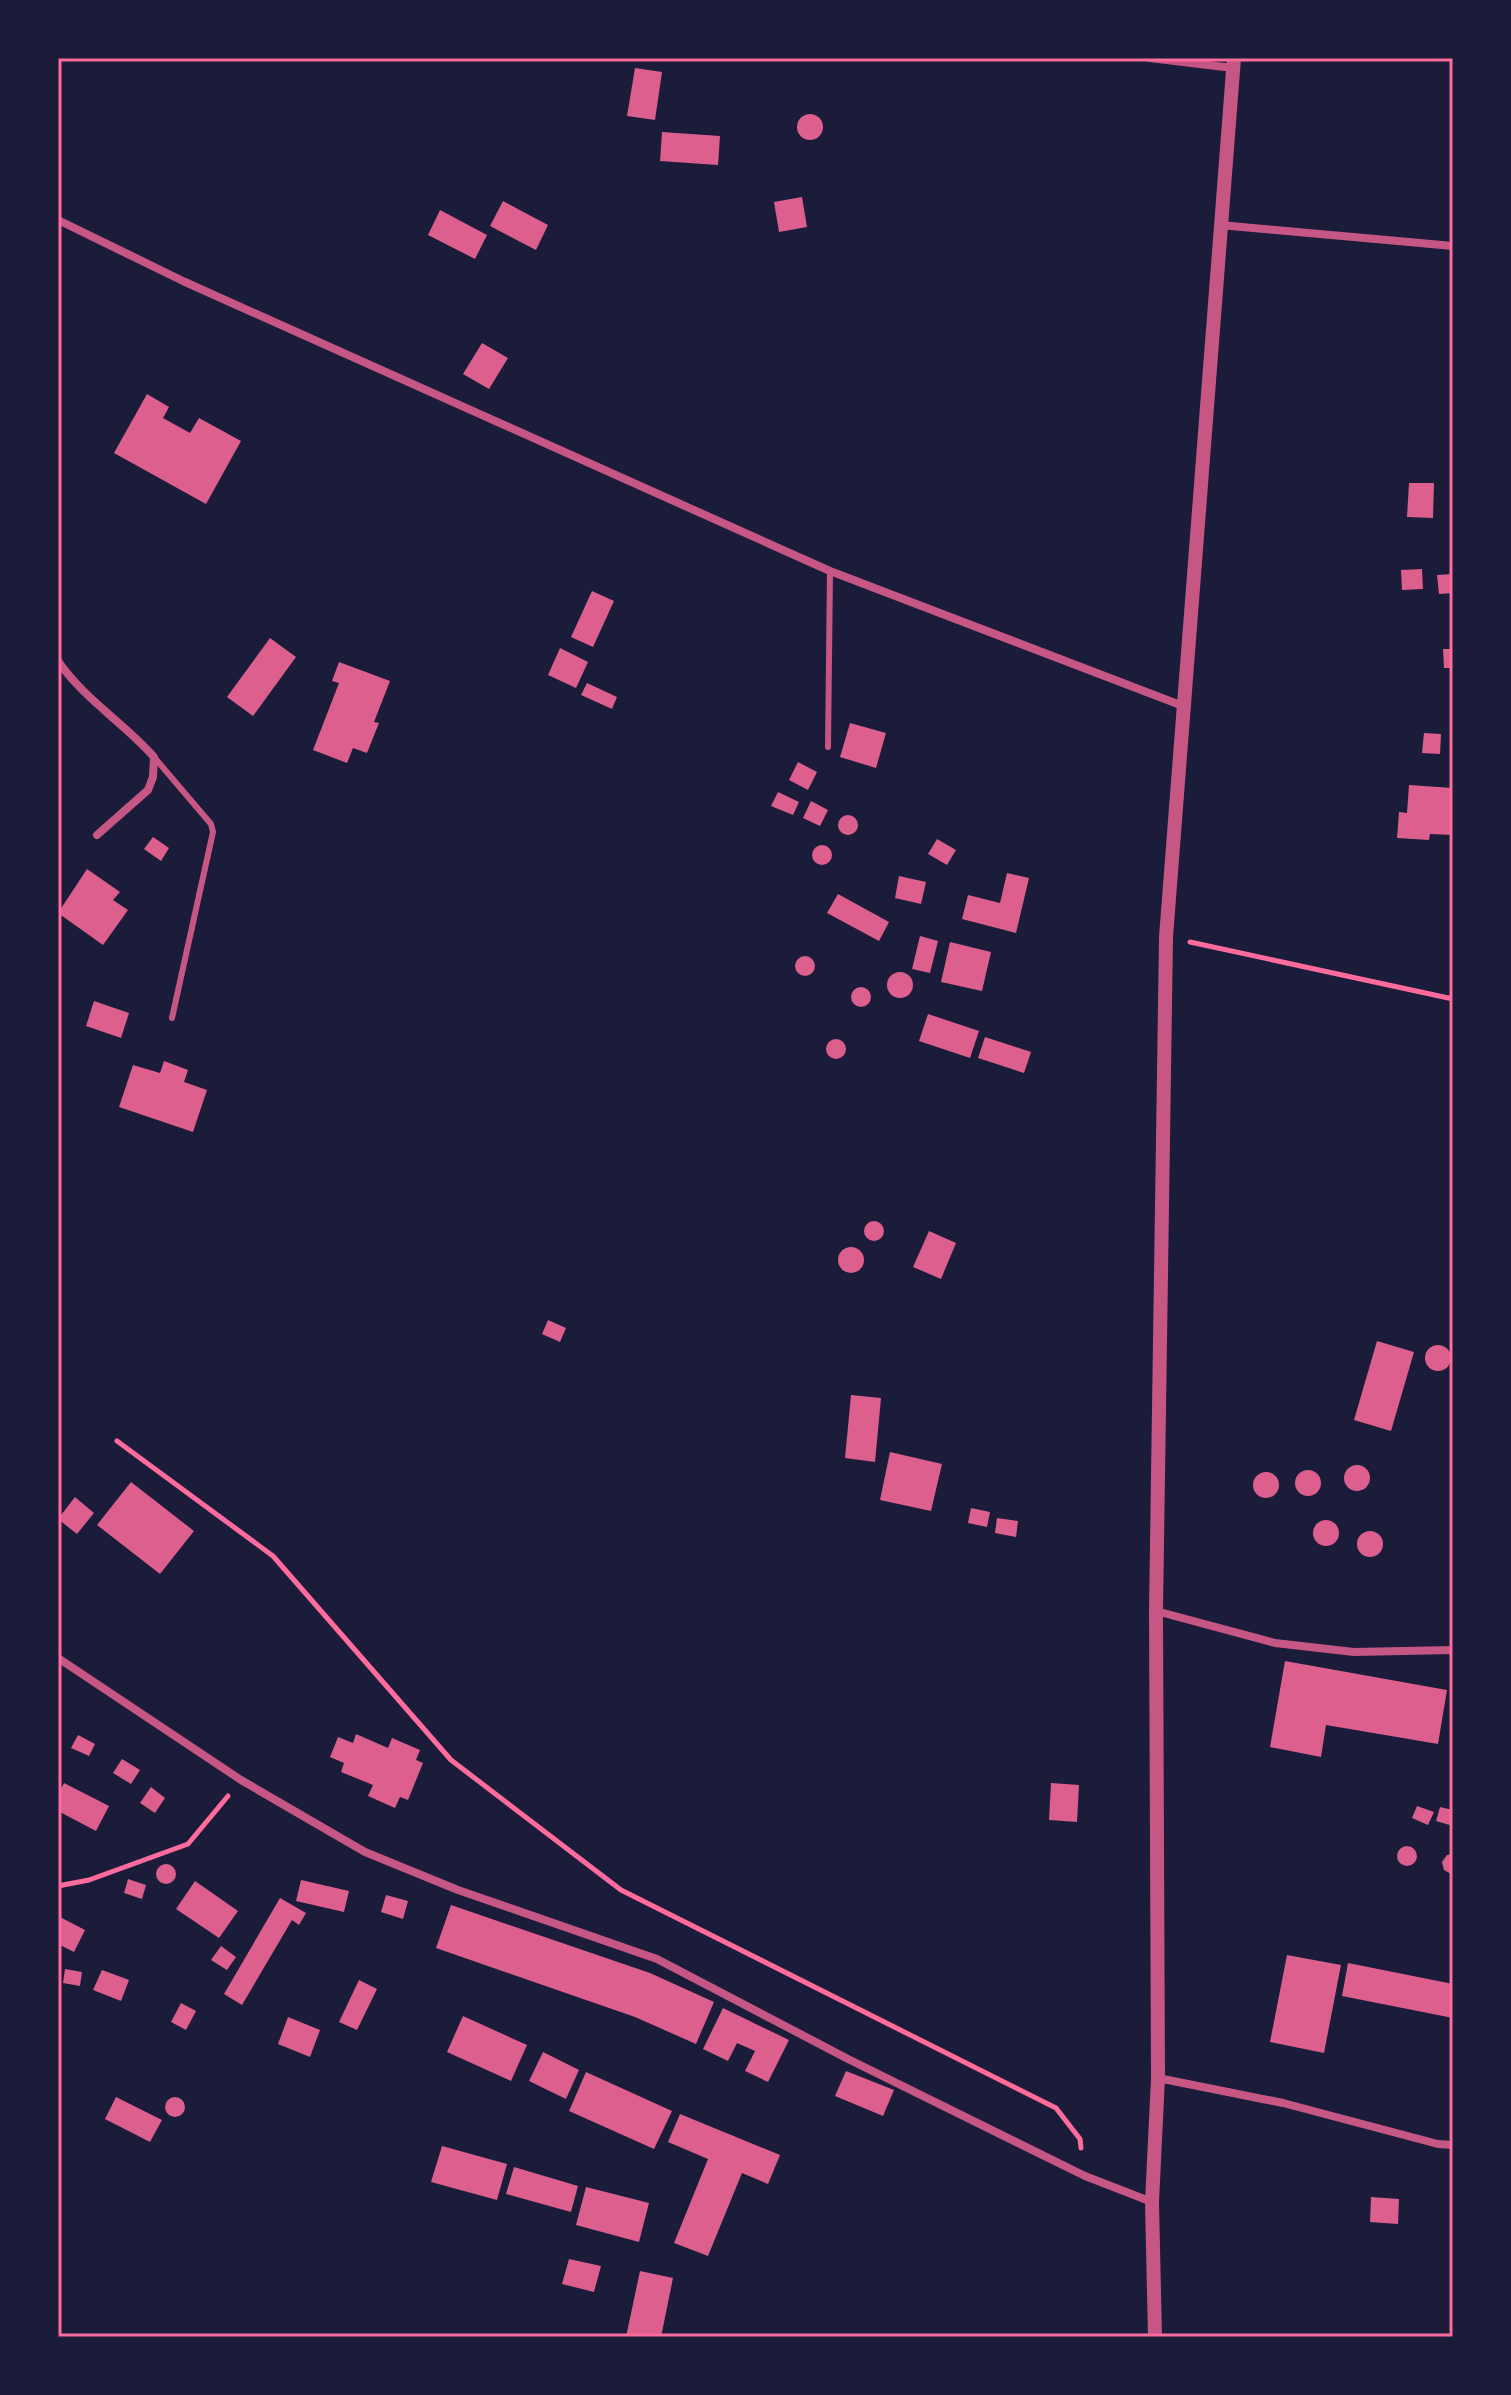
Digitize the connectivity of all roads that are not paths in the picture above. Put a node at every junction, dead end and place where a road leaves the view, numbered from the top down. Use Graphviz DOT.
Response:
graph roads {
  1 [pos="1150,58"];
  2 [pos="1233,63"];
  3 [pos="58,220"];
  4 [pos="1220,225"];
  5 [pos="1453,246"];
  6 [pos="830,571"];
  7 [pos="58,661"];
  8 [pos="1183,706"];
  9 [pos="828,747"];
  10 [pos="154,757"];
  11 [pos="97,835"];
  12 [pos="172,1018"];
  13 [pos="1156,1611"];
  14 [pos="1453,1650"];
  15 [pos="58,1658"];
  16 [pos="1158,2078"];
  17 [pos="1453,2145"];
  18 [pos="1152,2202"];
  19 [pos="1155,2337"];
  1 -- 2 [label="street"];
  2 -- 4 [label="street"];
  3 -- 6 [label="street"];
  4 -- 5 [label="street"];
  4 -- 8 [label="street"];
  6 -- 8 [label="street"];
  6 -- 9 [label="lane"];
  7 -- 10 [label="street"];
  8 -- 13 [label="street"];
  10 -- 11 [label="street"];
  10 -- 12 [label="lane"];
  13 -- 14 [label="street"];
  13 -- 16 [label="street"];
  15 -- 18 [label="street"];
  16 -- 17 [label="street"];
  16 -- 18 [label="street"];
  18 -- 19 [label="street"];
}
